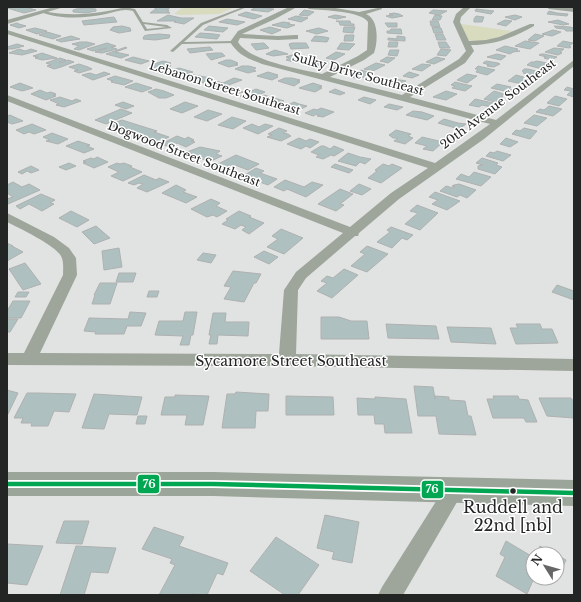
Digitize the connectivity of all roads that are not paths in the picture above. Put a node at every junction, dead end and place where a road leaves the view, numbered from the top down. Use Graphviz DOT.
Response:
graph roads {
  1 [pos="60,7"];
  2 [pos="130,7"];
  3 [pos="246,7"];
  4 [pos="294,7"];
  5 [pos="309,7"];
  6 [pos="468,7"];
  7 [pos="549,7"];
  8 [pos="126,8"];
  9 [pos="380,8"];
  10 [pos="43,10"];
  11 [pos="574,10"];
  12 [pos="358,14"];
  13 [pos="7,22"];
  14 [pos="141,23"];
  15 [pos="532,25"];
  16 [pos="7,32"];
  17 [pos="295,37"];
  18 [pos="235,39"];
  19 [pos="180,43"];
  20 [pos="468,43"];
  21 [pos="172,51"];
  22 [pos="574,62"];
  23 [pos="323,77"];
  24 [pos="7,98"];
  25 [pos="403,98"];
  26 [pos="498,123"];
  27 [pos="436,167"];
  28 [pos="7,217"];
  29 [pos="352,233"];
  30 [pos="7,359"];
  31 [pos="29,359"];
  32 [pos="287,360"];
  33 [pos="574,365"];
  34 [pos="7,484"];
  35 [pos="454,490"];
  36 [pos="574,493"];
  37 [pos="390,595"];
  1 -- 10 [label="street"];
  2 -- 8 [label="lane"];
  3 -- 19 [label="lane"];
  4 -- 18 [label="street"];
  5 -- 12 [label="street"];
  6 -- 20 [label="street"];
  7 -- 11 [label="street"];
  8 -- 10 [label="lane"];
  8 -- 14 [label="lane"];
  9 -- 12 [label="street"];
  10 -- 13 [label="street"];
  12 -- 23 [label="street"];
  14 -- 14 [label="lane"];
  15 -- 20 [label="street"];
  16 -- 27 [label="street, Lebanon Street Southeast"];
  17 -- 18 [label="street"];
  18 -- 19 [label="lane"];
  18 -- 23 [label="street, Sulky Drive Southeast"];
  19 -- 21 [label="lane"];
  20 -- 25 [label="street"];
  22 -- 26 [label="street, 20th Avenue Southeast"];
  23 -- 25 [label="street, Sulky Drive Southeast"];
  24 -- 29 [label="street, Dogwood Street Southeast"];
  25 -- 26 [label="street, Sulky Drive Southeast"];
  26 -- 27 [label="street, 20th Avenue Southeast"];
  27 -- 29 [label="street, 20th Avenue Southeast"];
  28 -- 31 [label="street"];
  29 -- 32 [label="street, 20th Avenue Southeast"];
  30 -- 31 [label="street, Sycamore Street Southeast"];
  31 -- 32 [label="street, Sycamore Street Southeast"];
  32 -- 33 [label="street, Sycamore Street Southeast"];
  34 -- 35 [label="main road"];
  35 -- 36 [label="main road"];
  35 -- 37 [label="street"];
}
